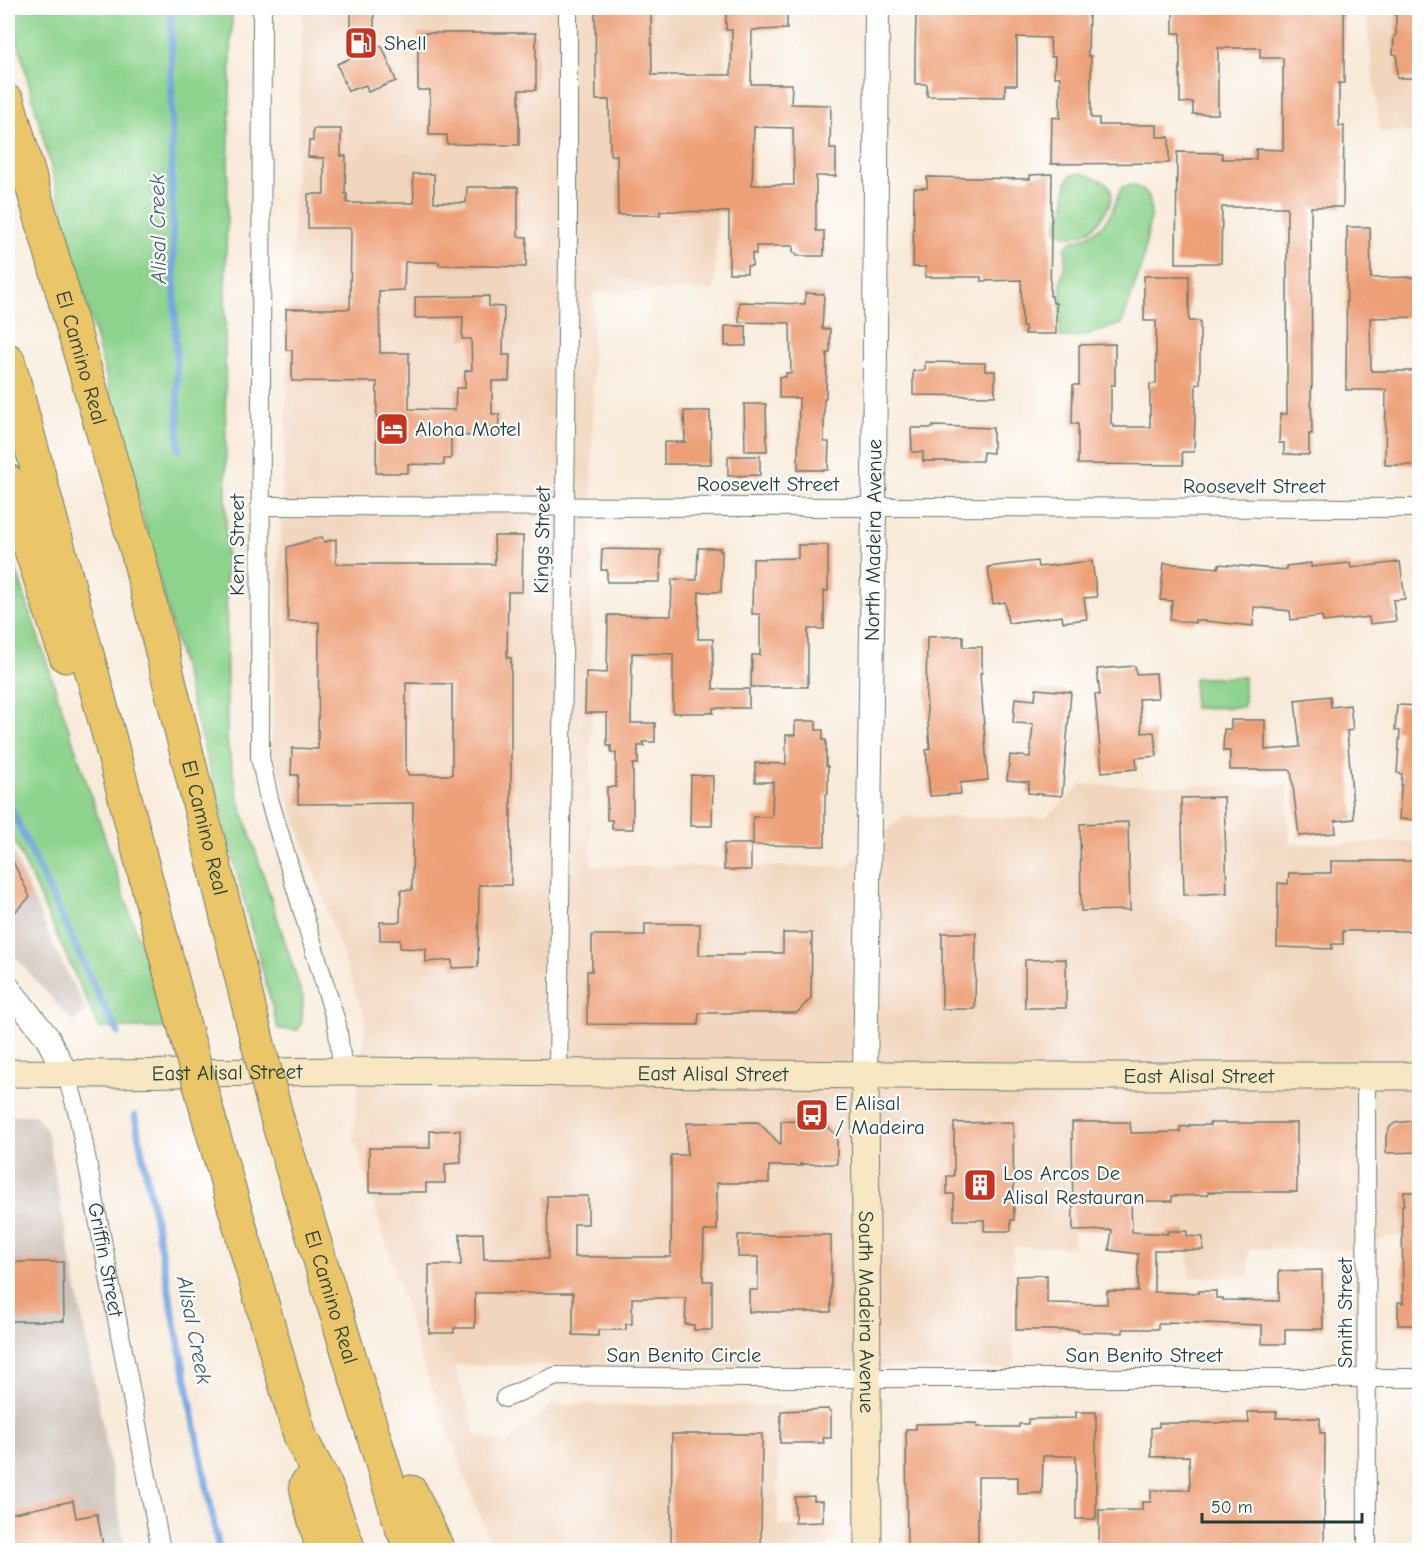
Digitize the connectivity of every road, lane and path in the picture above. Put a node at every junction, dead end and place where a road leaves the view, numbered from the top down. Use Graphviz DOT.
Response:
graph roads {
  1 [pos="262,8"];
  2 [pos="568,8"];
  3 [pos="877,8"];
  4 [pos="8,102"];
  5 [pos="8,360"];
  6 [pos="8,481"];
  7 [pos="260,506"];
  8 [pos="564,506"];
  9 [pos="874,507"];
  10 [pos="1419,508"];
  11 [pos="109,736"];
  12 [pos="8,988"];
  13 [pos="343,1071"];
  14 [pos="8,1073"];
  15 [pos="66,1074"];
  16 [pos="558,1074"];
  17 [pos="865,1074"];
  18 [pos="1366,1075"];
  19 [pos="1419,1076"];
  20 [pos="1368,1377"];
  21 [pos="868,1378"];
  22 [pos="1419,1378"];
  23 [pos="505,1398"];
  24 [pos="366,1411"];
  25 [pos="301,1439"];
  26 [pos="161,1551"];
  27 [pos="323,1551"];
  28 [pos="350,1551"];
  29 [pos="412,1551"];
  30 [pos="438,1551"];
  31 [pos="868,1551"];
  32 [pos="1367,1551"];
  1 -- 7 [label="street, Kern Street"];
  2 -- 8 [label="street, Kings Street"];
  3 -- 9 [label="street, North Madeira Avenue"];
  4 -- 24 [label="highway, El Camino Real, bridge"];
  5 -- 11 [label="highway"];
  6 -- 11 [label="highway"];
  7 -- 8 [label="street, Roosevelt Street"];
  7 -- 13 [label="street, Kern Street"];
  8 -- 9 [label="street, Roosevelt Street"];
  8 -- 16 [label="street, Kings Street"];
  9 -- 10 [label="street, Roosevelt Street"];
  9 -- 17 [label="street, North Madeira Avenue"];
  11 -- 25 [label="highway, bridge"];
  12 -- 15 [label="street, Griffin Street"];
  13 -- 15 [label="main road, East Alisal Street"];
  13 -- 16 [label="main road, East Alisal Street"];
  14 -- 15 [label="main road, East Alisal Street"];
  15 -- 26 [label="street, Griffin Street"];
  16 -- 17 [label="main road, East Alisal Street"];
  17 -- 18 [label="main road, East Alisal Street"];
  17 -- 21 [label="main road, South Madeira Avenue"];
  18 -- 19 [label="main road, East Alisal Street"];
  18 -- 20 [label="street, Smith Street"];
  20 -- 21 [label="street, San Benito Street"];
  20 -- 22 [label="street, San Benito Street"];
  20 -- 32 [label="street, Smith Street"];
  21 -- 23 [label="street, San Benito Circle"];
  21 -- 31 [label="main road, South Madeira Avenue"];
  24 -- 29 [label="highway, El Camino Real"];
  24 -- 30 [label="highway"];
  25 -- 27 [label="highway"];
  25 -- 28 [label="highway"];
}
